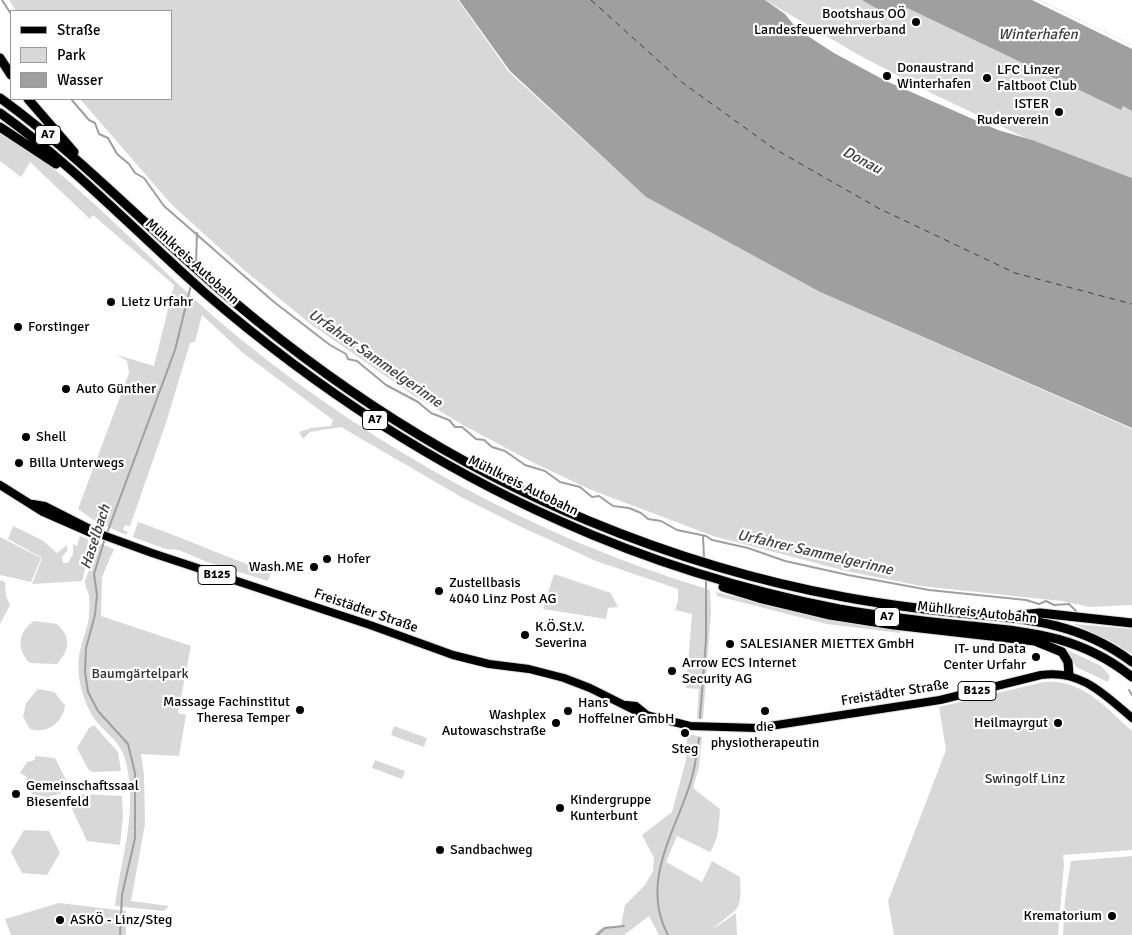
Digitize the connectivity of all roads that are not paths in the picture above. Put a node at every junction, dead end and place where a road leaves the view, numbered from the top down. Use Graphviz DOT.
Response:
graph roads {
  1 [pos="0,58"];
  2 [pos="10,74"];
  3 [pos="0,98"];
  4 [pos="29,100"];
  5 [pos="0,113"];
  6 [pos="0,127"];
  7 [pos="93,175"];
  8 [pos="79,178"];
  9 [pos="0,485"];
  10 [pos="715,581"];
  11 [pos="1000,617"];
  12 [pos="1129,621"];
  13 [pos="1132,662"];
  14 [pos="1069,675"];
  15 [pos="1132,677"];
  16 [pos="1132,718"];
  1 -- 2 [label="highway"];
  3 -- 7 [label="highway, Mühlkreis Autobahn / A7"];
  4 -- 7 [label="highway"];
  5 -- 8 [label="highway, Mühlkreis Autobahn / A7"];
  6 -- 8 [label="highway"];
  7 -- 11 [label="highway, Mühlkreis Autobahn / A7"];
  8 -- 10 [label="highway, Mühlkreis Autobahn / A7"];
  9 -- 14 [label="main road, Freistädter Straße / B125"];
  10 -- 14 [label="highway"];
  10 -- 15 [label="highway, Mühlkreis Autobahn / A7"];
  11 -- 12 [label="highway"];
  11 -- 13 [label="highway, Mühlkreis Autobahn / A7"];
  14 -- 16 [label="main road, Freistädter Straße / B125"];
}
